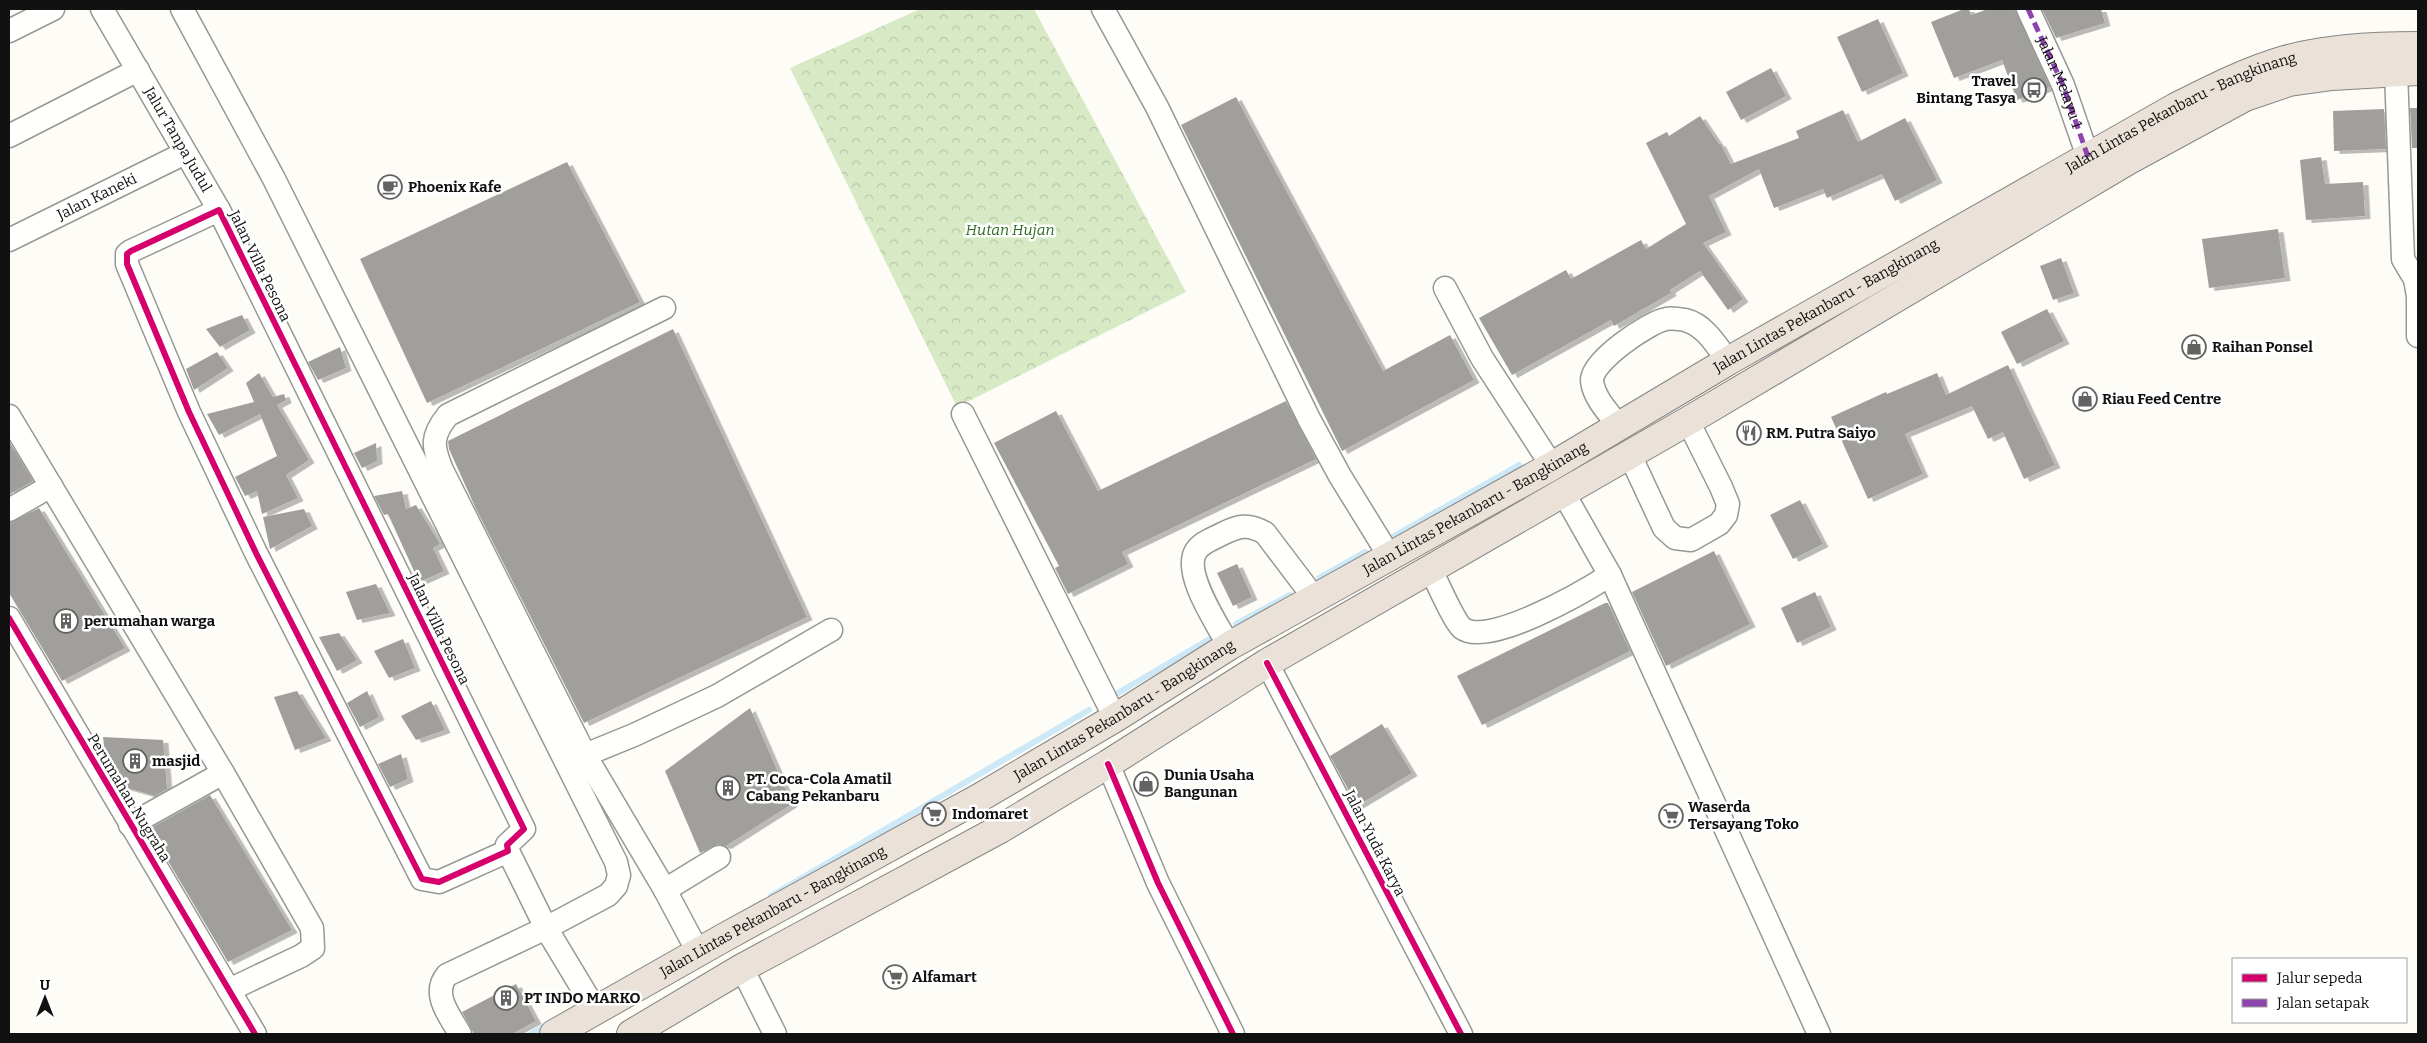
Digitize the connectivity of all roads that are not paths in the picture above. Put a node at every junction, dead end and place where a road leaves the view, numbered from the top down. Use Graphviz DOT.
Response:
graph roads {
  1 [pos="54,9"];
  2 [pos="102,9"];
  3 [pos="182,9"];
  4 [pos="1103,9"];
  5 [pos="2028,9"];
  6 [pos="9,31"];
  7 [pos="2418,46"];
  8 [pos="138,70"];
  9 [pos="2407,71"];
  10 [pos="9,136"];
  11 [pos="185,153"];
  12 [pos="2088,157"];
  13 [pos="219,210"];
  14 [pos="9,240"];
  15 [pos="1445,288"];
  16 [pos="664,308"];
  17 [pos="2418,336"];
  18 [pos="1728,361"];
  19 [pos="963,414"];
  20 [pos="9,416"];
  21 [pos="1688,420"];
  22 [pos="1618,426"];
  23 [pos="1629,453"];
  24 [pos="1552,466"];
  25 [pos="51,486"];
  26 [pos="1563,492"];
  27 [pos="9,510"];
  28 [pos="1390,558"];
  29 [pos="1430,570"];
  30 [pos="1610,575"];
  31 [pos="1315,599"];
  32 [pos="9,618"];
  33 [pos="831,630"];
  34 [pos="1229,646"];
  35 [pos="1267,663"];
  36 [pos="1115,718"];
  37 [pos="585,755"];
  38 [pos="1108,764"];
  39 [pos="223,773"];
  40 [pos="979,798"];
  41 [pos="130,825"];
  42 [pos="1000,829"];
  43 [pos="508,852"];
  44 [pos="719,857"];
  45 [pos="665,890"];
  46 [pos="546,928"];
  47 [pos="698,952"];
  48 [pos="742,968"];
  49 [pos="229,990"];
  50 [pos="596,1011"];
  51 [pos="255,1034"];
  52 [pos="460,1034"];
  53 [pos="554,1034"];
  54 [pos="631,1034"];
  55 [pos="775,1034"];
  56 [pos="1232,1034"];
  57 [pos="1461,1034"];
  58 [pos="1819,1034"];
  1 -- 6 [label="street"];
  2 -- 8 [label="street, Jalur Tanpa Judul"];
  3 -- 46 [label="street"];
  4 -- 28 [label="street"];
  5 -- 12 [label="street, Jalan Melayu 1"];
  7 -- 12 [label="highway, Jalan Lintas Pekanbaru - Bangkinang"];
  8 -- 10 [label="street, Jalur Tanpa Judul"];
  8 -- 11 [label="street, Jalur Tanpa Judul"];
  9 -- 17 [label="street"];
  9 -- 21 [label="highway, Jalan Lintas Pekanbaru - Bangkinang"];
  11 -- 13 [label="street, Jalur Tanpa Judul"];
  11 -- 14 [label="street, Jalan Kaneki"];
  12 -- 18 [label="highway, Jalan Lintas Pekanbaru - Bangkinang"];
  13 -- 43 [label="street, Jalan Villa Pesona"];
  13 -- 43 [label="street, Jalan Villa Pesona"];
  15 -- 24 [label="street"];
  16 -- 37 [label="street"];
  18 -- 22 [label="highway, Jalan Lintas Pekanbaru - Bangkinang"];
  18 -- 22 [label="street"];
  19 -- 36 [label="street"];
  20 -- 25 [label="street"];
  21 -- 23 [label="highway, Jalan Lintas Pekanbaru - Bangkinang"];
  21 -- 23 [label="street"];
  22 -- 24 [label="highway, Jalan Lintas Pekanbaru - Bangkinang"];
  23 -- 26 [label="highway, Jalan Lintas Pekanbaru - Bangkinang"];
  24 -- 28 [label="highway, Jalan Lintas Pekanbaru - Bangkinang"];
  25 -- 27 [label="street"];
  25 -- 39 [label="street"];
  26 -- 29 [label="highway, Jalan Lintas Pekanbaru - Bangkinang"];
  26 -- 30 [label="street"];
  28 -- 31 [label="highway, Jalan Lintas Pekanbaru - Bangkinang"];
  29 -- 30 [label="street"];
  29 -- 35 [label="highway, Jalan Lintas Pekanbaru - Bangkinang"];
  30 -- 58 [label="street"];
  31 -- 34 [label="highway, Jalan Lintas Pekanbaru - Bangkinang"];
  31 -- 34 [label="street"];
  32 -- 41 [label="street, Perumahan Nugraha"];
  33 -- 37 [label="street"];
  34 -- 36 [label="highway, Jalan Lintas Pekanbaru - Bangkinang"];
  35 -- 38 [label="highway, Jalan Lintas Pekanbaru - Bangkinang"];
  35 -- 57 [label="street, Jalan Yuda Karya"];
  36 -- 40 [label="highway, Jalan Lintas Pekanbaru - Bangkinang"];
  37 -- 45 [label="street"];
  38 -- 42 [label="highway, Jalan Lintas Pekanbaru - Bangkinang"];
  38 -- 56 [label="street"];
  39 -- 41 [label="street, Perumahan Nugraha"];
  39 -- 49 [label="street"];
  40 -- 42 [label="highway"];
  40 -- 47 [label="highway, Jalan Lintas Pekanbaru - Bangkinang"];
  41 -- 49 [label="street, Perumahan Nugraha"];
  42 -- 48 [label="highway, Jalan Lintas Pekanbaru - Bangkinang"];
  43 -- 46 [label="street"];
  44 -- 45 [label="street"];
  45 -- 47 [label="street"];
  46 -- 50 [label="street"];
  46 -- 52 [label="street"];
  47 -- 50 [label="highway, Jalan Lintas Pekanbaru - Bangkinang"];
  48 -- 54 [label="highway, Jalan Lintas Pekanbaru - Bangkinang"];
  48 -- 55 [label="street"];
  49 -- 51 [label="street"];
  50 -- 53 [label="highway, Jalan Lintas Pekanbaru - Bangkinang"];
}
